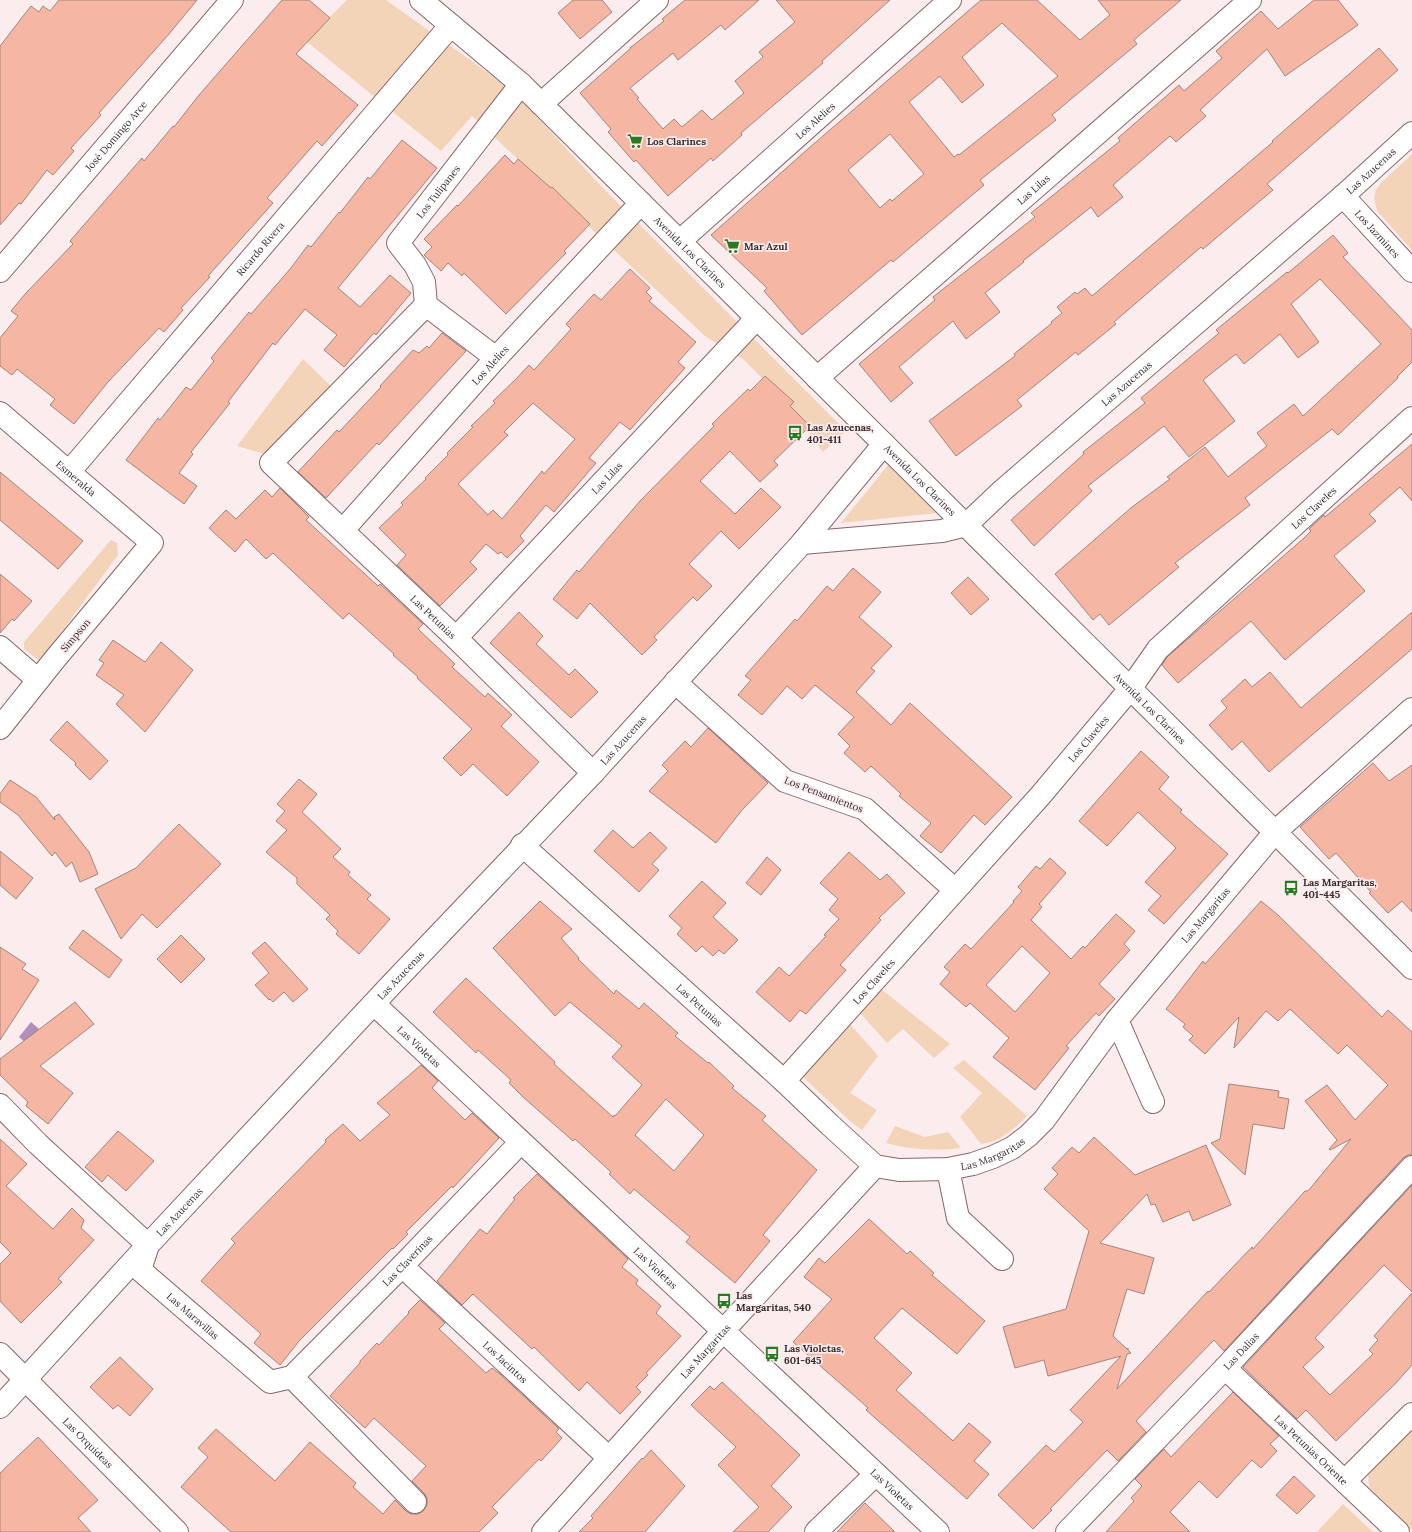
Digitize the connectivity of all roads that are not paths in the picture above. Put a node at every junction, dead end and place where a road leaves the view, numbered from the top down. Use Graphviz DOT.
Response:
graph roads {
  1 [pos="232,0"];
  2 [pos="421,0"];
  3 [pos="657,0"];
  4 [pos="950,0"];
  5 [pos="1250,0"];
  6 [pos="450,25"];
  7 [pos="521,84"];
  8 [pos="541,104"];
  9 [pos="1412,133"];
  10 [pos="1343,196"];
  11 [pos="641,203"];
  12 [pos="680,241"];
  13 [pos="0,271"];
  14 [pos="1412,271"];
  15 [pos="426,305"];
  16 [pos="757,318"];
  17 [pos="496,358"];
  18 [pos="818,378"];
  19 [pos="0,413"];
  20 [pos="1412,418"];
  21 [pos="884,444"];
  22 [pos="69,472"];
  23 [pos="966,525"];
  24 [pos="343,530"];
  25 [pos="152,543"];
  26 [pos="802,543"];
  27 [pos="456,638"];
  28 [pos="0,647"];
  29 [pos="38,680"];
  30 [pos="676,682"];
  31 [pos="1130,689"];
  32 [pos="1412,709"];
  33 [pos="0,728"];
  34 [pos="592,773"];
  35 [pos="1275,832"];
  36 [pos="522,845"];
  37 [pos="955,890"];
  38 [pos="1411,966"];
  39 [pos="374,1004"];
  40 [pos="1117,1020"];
  41 [pos="784,1081"];
  42 [pos="1153,1102"];
  43 [pos="0,1105"];
  44 [pos="521,1142"];
  45 [pos="875,1166"];
  46 [pos="1412,1167"];
  47 [pos="948,1169"];
  48 [pos="148,1245"];
  49 [pos="1002,1259"];
  50 [pos="402,1266"];
  51 [pos="723,1331"];
  52 [pos="0,1354"];
  53 [pos="1225,1368"];
  54 [pos="292,1377"];
  55 [pos="25,1379"];
  56 [pos="0,1407"];
  57 [pos="1412,1414"];
  58 [pos="609,1458"];
  59 [pos="876,1474"];
  60 [pos="1345,1481"];
  61 [pos="415,1502"];
  62 [pos="177,1532"];
  63 [pos="543,1532"];
  64 [pos="816,1532"];
  65 [pos="938,1532"];
  66 [pos="1067,1532"];
  67 [pos="1398,1532"];
  1 -- 13 [label="street, José Domingo Arce"];
  2 -- 6 [label="street, Avenida Los Clarines"];
  3 -- 8 [label="street"];
  4 -- 12 [label="street, Los Alelies"];
  5 -- 18 [label="street, Las Lilas"];
  6 -- 7 [label="street, Avenida Los Clarines"];
  6 -- 22 [label="street, Ricardo Rivera"];
  7 -- 8 [label="street, Avenida Los Clarines"];
  7 -- 15 [label="street, Los Tulipanes"];
  8 -- 11 [label="street, Avenida Los Clarines"];
  9 -- 10 [label="street, Las Azucenas"];
  10 -- 14 [label="street, Los Jazmines"];
  10 -- 23 [label="street, Las Azucenas"];
  11 -- 12 [label="street, Avenida Los Clarines"];
  11 -- 17 [label="street, Los Alelies"];
  12 -- 16 [label="street, Avenida Los Clarines"];
  15 -- 17 [label="street"];
  15 -- 24 [label="street, Las Petunias"];
  16 -- 18 [label="street, Avenida Los Clarines"];
  16 -- 27 [label="street, Las Lilas"];
  17 -- 24 [label="street, Los Alelies"];
  18 -- 21 [label="street, Avenida Los Clarines"];
  19 -- 22 [label="street, Esmeralda"];
  20 -- 31 [label="street, Los Claveles"];
  21 -- 23 [label="street, Avenida Los Clarines"];
  21 -- 26 [label="street, Las Azucenas"];
  22 -- 25 [label="street, Esmeralda"];
  23 -- 26 [label="street, Las Azucenas"];
  23 -- 31 [label="street, Avenida Los Clarines"];
  24 -- 27 [label="street, Las Petunias"];
  25 -- 29 [label="street, Simpson"];
  26 -- 30 [label="street, Las Azucenas"];
  27 -- 34 [label="street, Las Petunias"];
  28 -- 29 [label="street"];
  29 -- 33 [label="street, Simpson"];
  30 -- 34 [label="street, Las Azucenas"];
  30 -- 37 [label="street, Los Pensamientos"];
  31 -- 35 [label="street, Avenida Los Clarines"];
  31 -- 37 [label="street, Los Claveles"];
  32 -- 35 [label="street, Las Margaritas"];
  34 -- 36 [label="street, Las Azucenas"];
  35 -- 38 [label="street, Avenida Los Clarines"];
  35 -- 40 [label="street, Las Margaritas"];
  36 -- 39 [label="street, Las Azucenas"];
  36 -- 41 [label="street, Las Petunias"];
  37 -- 41 [label="street, Los Claveles"];
  39 -- 44 [label="street, Las Violetas"];
  39 -- 48 [label="street, Las Azucenas"];
  40 -- 42 [label="street"];
  40 -- 47 [label="street, Las Margaritas"];
  41 -- 45 [label="street, Las Petunias"];
  43 -- 48 [label="street"];
  44 -- 50 [label="street, Las Claverinas"];
  44 -- 51 [label="street, Las Violetas"];
  45 -- 47 [label="street, Las Margaritas"];
  45 -- 51 [label="street, Las Margaritas"];
  46 -- 53 [label="street, Las Dalias"];
  47 -- 49 [label="street"];
  48 -- 54 [label="street, Las Maravillas"];
  48 -- 55 [label="street, Las Azucenas"];
  50 -- 54 [label="street, Las Claverinas"];
  50 -- 58 [label="street, Los Jacintos"];
  51 -- 58 [label="street, Las Margaritas"];
  51 -- 59 [label="street, Las Violetas"];
  52 -- 55 [label="street, Las Orquídeas"];
  53 -- 60 [label="street, Las Petunias Oriente"];
  53 -- 66 [label="street, Las Dalias"];
  54 -- 61 [label="street"];
  55 -- 56 [label="street, Las Azucenas"];
  55 -- 62 [label="street, Las Orquídeas"];
  57 -- 60 [label="street"];
  58 -- 63 [label="street, Las Margaritas"];
  59 -- 64 [label="street"];
  59 -- 65 [label="street, Las Violetas"];
  60 -- 67 [label="street, Las Petunias Oriente"];
}
